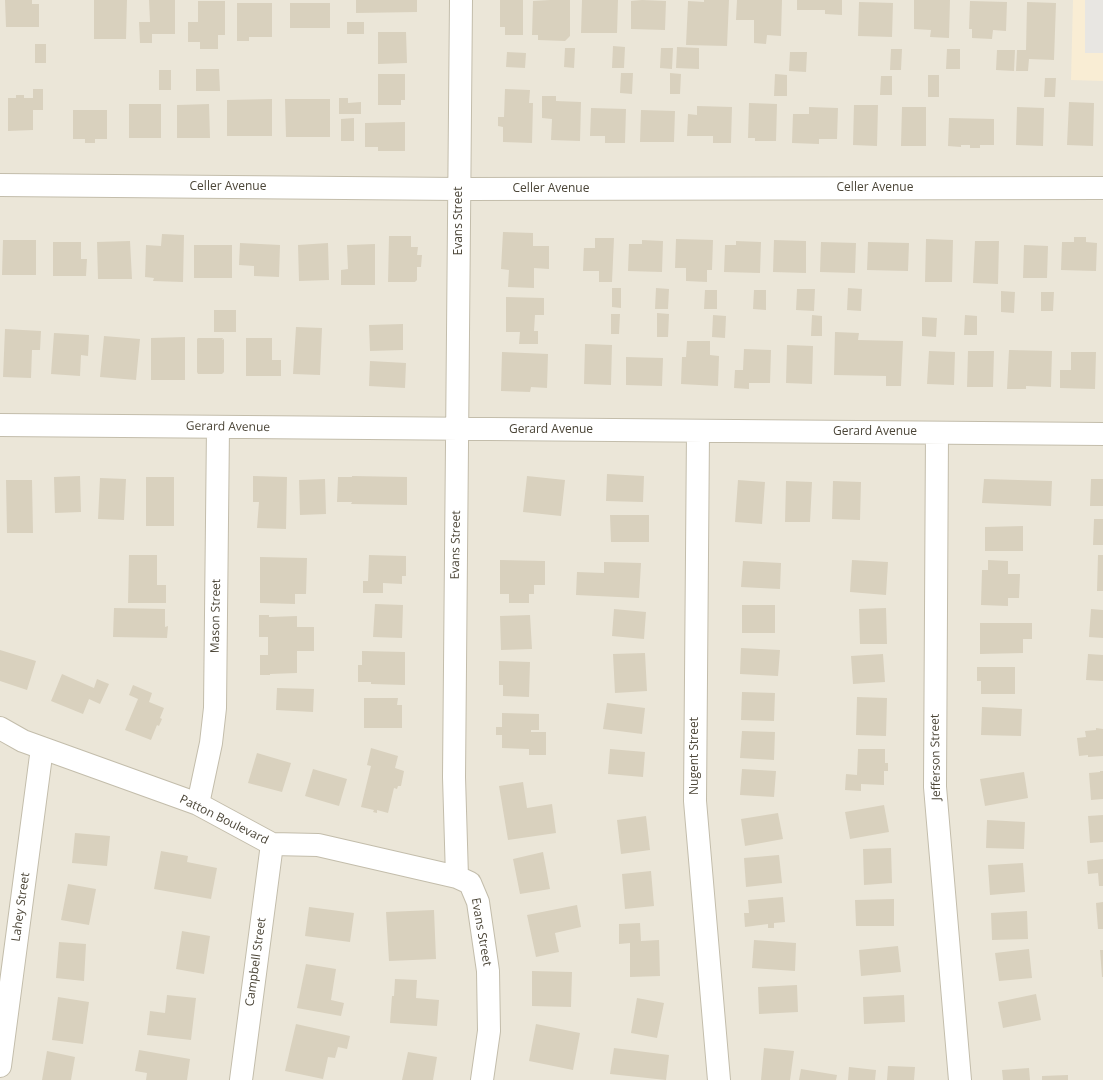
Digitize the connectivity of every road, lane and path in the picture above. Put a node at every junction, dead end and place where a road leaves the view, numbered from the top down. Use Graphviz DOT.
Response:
graph roads {
  1 [pos="461,0"];
  2 [pos="0,185"];
  3 [pos="1103,188"];
  4 [pos="459,189"];
  5 [pos="0,425"];
  6 [pos="218,427"];
  7 [pos="457,429"];
  8 [pos="698,431"];
  9 [pos="937,433"];
  10 [pos="1103,434"];
  11 [pos="0,728"];
  12 [pos="42,748"];
  13 [pos="198,804"];
  14 [pos="272,844"];
  15 [pos="458,877"];
  16 [pos="0,1066"];
  17 [pos="240,1080"];
  18 [pos="482,1080"];
  19 [pos="719,1080"];
  20 [pos="960,1080"];
  1 -- 4 [label="street, Evans Street"];
  2 -- 4 [label="street, Celler Avenue"];
  3 -- 4 [label="street, Celler Avenue"];
  4 -- 7 [label="street, Evans Street"];
  5 -- 6 [label="street, Gerard Avenue"];
  6 -- 7 [label="street, Gerard Avenue"];
  6 -- 13 [label="street, Mason Street"];
  7 -- 8 [label="street, Gerard Avenue"];
  7 -- 15 [label="street, Evans Street"];
  8 -- 9 [label="street, Gerard Avenue"];
  8 -- 19 [label="street, Nugent Street"];
  9 -- 10 [label="street, Gerard Avenue"];
  9 -- 20 [label="street, Jefferson Street"];
  11 -- 12 [label="street, Patton Boulevard"];
  12 -- 13 [label="street, Patton Boulevard"];
  12 -- 16 [label="street, Lahey Street"];
  13 -- 14 [label="street, Patton Boulevard"];
  14 -- 15 [label="street, Patton Boulevard"];
  14 -- 17 [label="street, Campbell Street"];
  15 -- 18 [label="street, Evans Street"];
}
